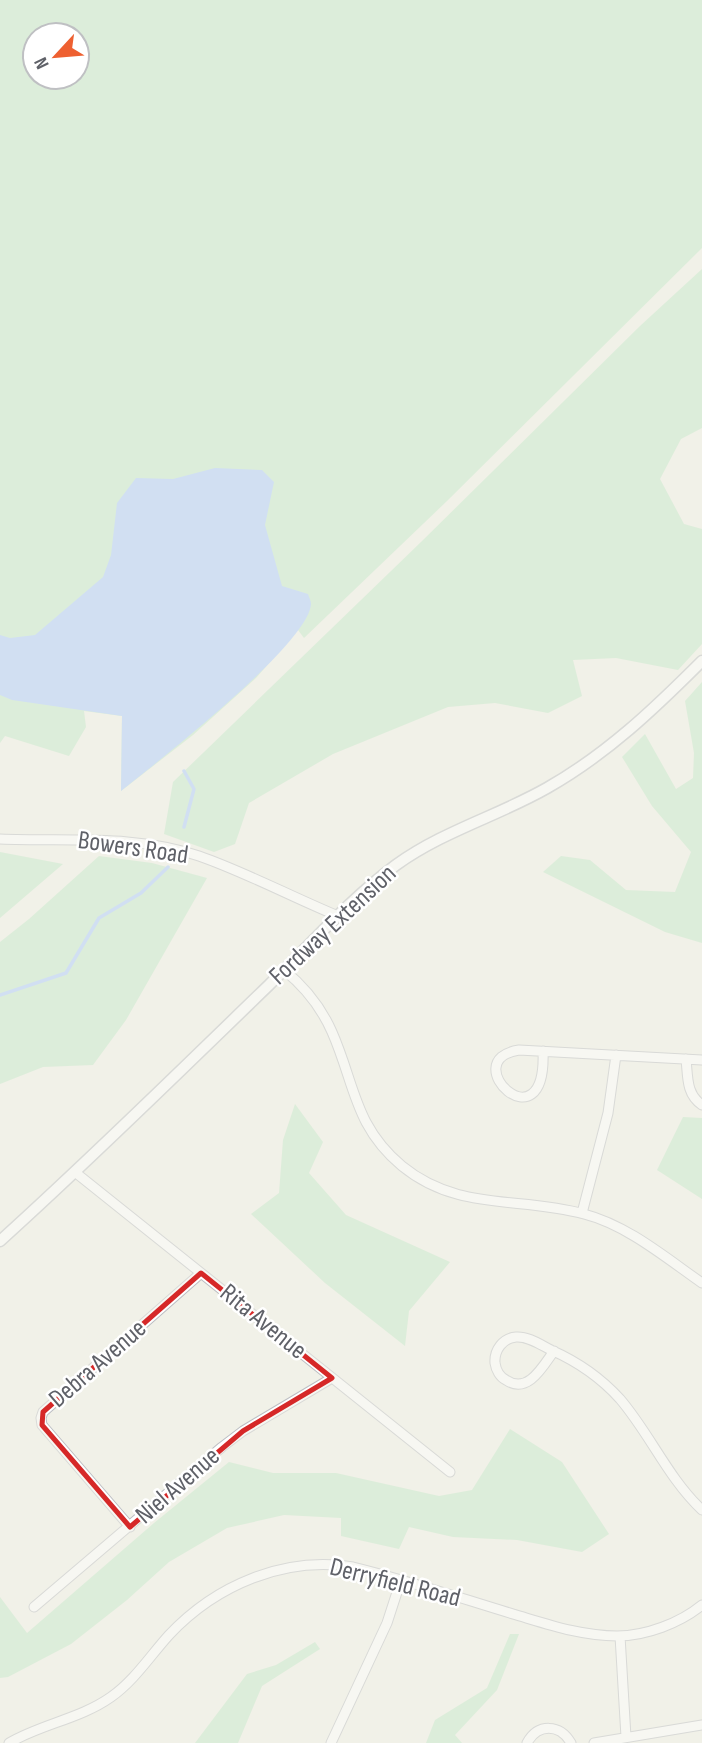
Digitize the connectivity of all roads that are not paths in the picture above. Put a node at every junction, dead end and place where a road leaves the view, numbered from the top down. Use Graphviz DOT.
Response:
graph roads {
  1 [pos="702,660"];
  2 [pos="0,839"];
  3 [pos="338,916"];
  4 [pos="284,970"];
  5 [pos="543,1051"];
  6 [pos="616,1055"];
  7 [pos="686,1059"];
  8 [pos="702,1060"];
  9 [pos="702,1105"];
  10 [pos="76,1173"];
  11 [pos="582,1213"];
  12 [pos="0,1241"];
  13 [pos="201,1273"];
  14 [pos="702,1283"];
  15 [pos="554,1351"];
  16 [pos="332,1378"];
  17 [pos="450,1472"];
  18 [pos="702,1510"];
  19 [pos="130,1527"];
  20 [pos="401,1580"];
  21 [pos="702,1605"];
  22 [pos="34,1607"];
  23 [pos="620,1636"];
  24 [pos="702,1725"];
  25 [pos="626,1737"];
  26 [pos="9,1743"];
  27 [pos="331,1743"];
  28 [pos="527,1743"];
  29 [pos="571,1743"];
  30 [pos="594,1743"];
  1 -- 3 [label="street, Fordway Extension"];
  2 -- 3 [label="street, Bowers Road"];
  3 -- 4 [label="street, Fordway Extension"];
  4 -- 10 [label="street, Fordway Extension"];
  4 -- 11 [label="street"];
  5 -- 5 [label="street"];
  5 -- 6 [label="street"];
  6 -- 7 [label="street"];
  6 -- 11 [label="street"];
  7 -- 8 [label="street"];
  7 -- 9 [label="street"];
  10 -- 12 [label="street, Fordway Extension"];
  10 -- 13 [label="street, Rita Avenue"];
  11 -- 14 [label="street"];
  13 -- 16 [label="street, Rita Avenue"];
  13 -- 19 [label="street, Debra Avenue"];
  15 -- 15 [label="street"];
  15 -- 18 [label="street"];
  16 -- 17 [label="street, Rita Avenue"];
  16 -- 19 [label="street, Niel Avenue"];
  19 -- 22 [label="street, Niel Avenue"];
  20 -- 23 [label="street, Derryfield Road"];
  20 -- 26 [label="street, Derryfield Road"];
  20 -- 27 [label="street"];
  21 -- 23 [label="street, Derryfield Road"];
  23 -- 25 [label="street"];
  24 -- 25 [label="street"];
  25 -- 30 [label="street"];
  28 -- 29 [label="street"];
}
